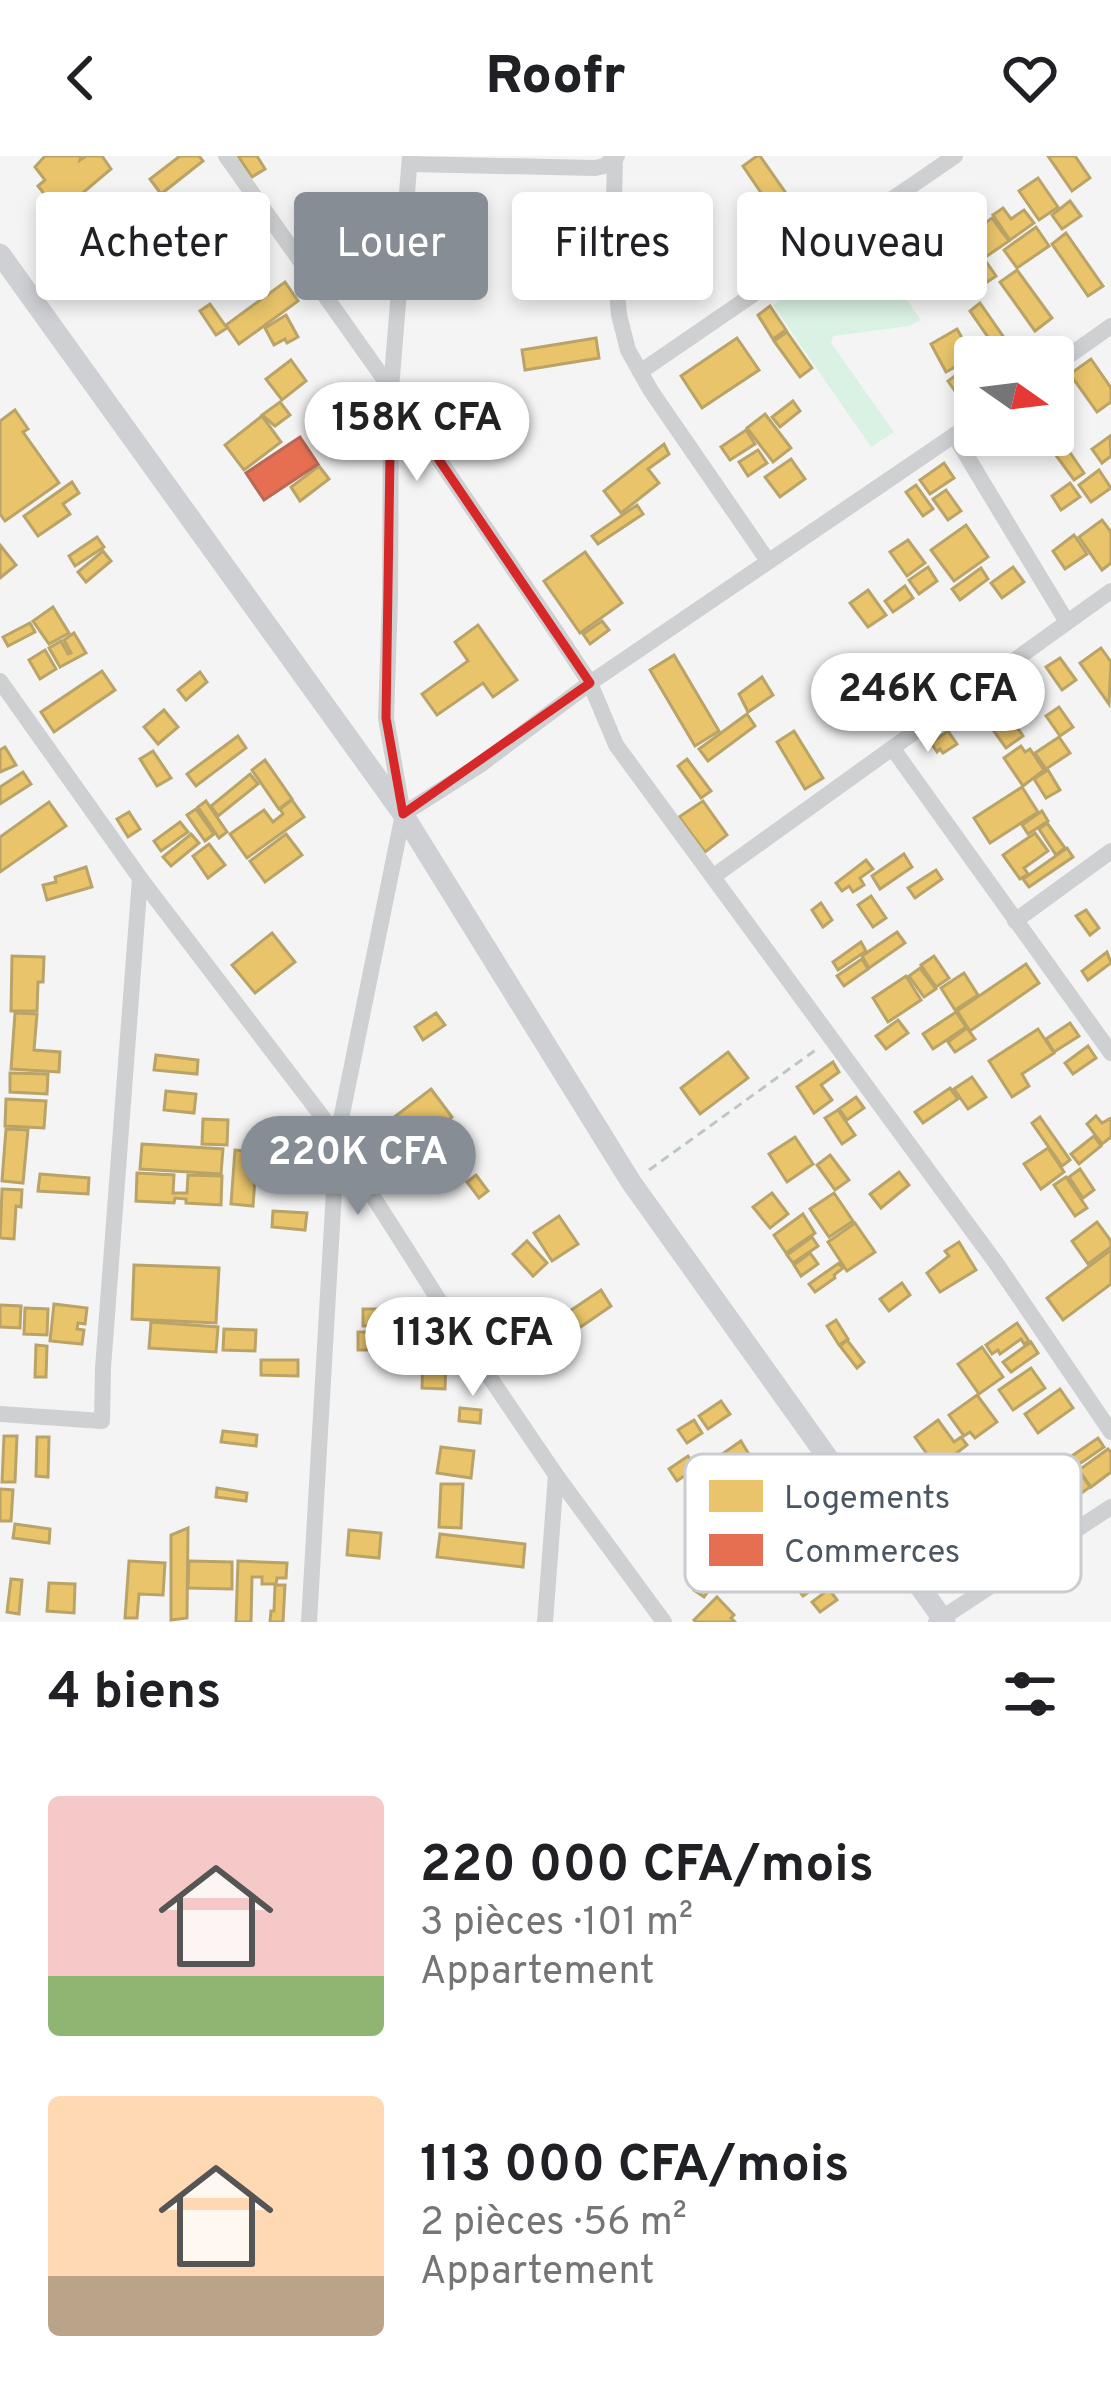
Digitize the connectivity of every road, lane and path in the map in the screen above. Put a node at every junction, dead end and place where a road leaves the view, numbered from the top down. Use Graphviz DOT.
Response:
graph roads {
  1 [pos="226,156"];
  2 [pos="956,156"];
  3 [pos="616,157"];
  4 [pos="410,160"];
  5 [pos="0,254"];
  6 [pos="1111,326"];
  7 [pos="1074,352"];
  8 [pos="640,372"];
  9 [pos="391,389"];
  10 [pos="954,435"];
  11 [pos="967,456"];
  12 [pos="768,561"];
  13 [pos="1111,591"];
  14 [pos="1067,622"];
  15 [pos="0,682"];
  16 [pos="590,683"];
  17 [pos="892,749"];
  18 [pos="403,814"];
  19 [pos="1111,851"];
  20 [pos="715,877"];
  21 [pos="140,878"];
  22 [pos="1015,921"];
  23 [pos="832,1037"];
  24 [pos="1111,1054"];
  25 [pos="337,1139"];
  26 [pos="632,1182"];
  27 [pos="0,1414"];
  28 [pos="1111,1432"];
  29 [pos="823,1454"];
  30 [pos="556,1475"];
  31 [pos="1111,1507"];
  32 [pos="1081,1527"];
  33 [pos="921,1592"];
  34 [pos="984,1592"];
  35 [pos="941,1621"];
  36 [pos="309,1622"];
  37 [pos="545,1622"];
  38 [pos="664,1622"];
  1 -- 9 [label="street"];
  2 -- 8 [label="street"];
  3 -- 4 [label="street"];
  3 -- 8 [label="street"];
  4 -- 9 [label="street"];
  5 -- 18 [label="street"];
  6 -- 7 [label="street"];
  8 -- 12 [label="street"];
  9 -- 16 [label="street"];
  9 -- 18 [label="street"];
  10 -- 12 [label="street"];
  11 -- 14 [label="street"];
  12 -- 16 [label="street"];
  13 -- 14 [label="street"];
  14 -- 17 [label="street"];
  15 -- 21 [label="street"];
  16 -- 18 [label="street"];
  16 -- 20 [label="street"];
  17 -- 20 [label="street"];
  17 -- 22 [label="street"];
  18 -- 25 [label="street"];
  18 -- 26 [label="street"];
  19 -- 22 [label="street"];
  20 -- 23 [label="street"];
  21 -- 25 [label="street"];
  21 -- 27 [label="street"];
  22 -- 24 [label="street"];
  23 -- 26 [label="path"];
  23 -- 28 [label="street"];
  25 -- 30 [label="street"];
  25 -- 36 [label="street"];
  26 -- 29 [label="street"];
  30 -- 37 [label="street"];
  30 -- 38 [label="street"];
  31 -- 32 [label="street"];
  33 -- 35 [label="street"];
  34 -- 35 [label="street"];
}
